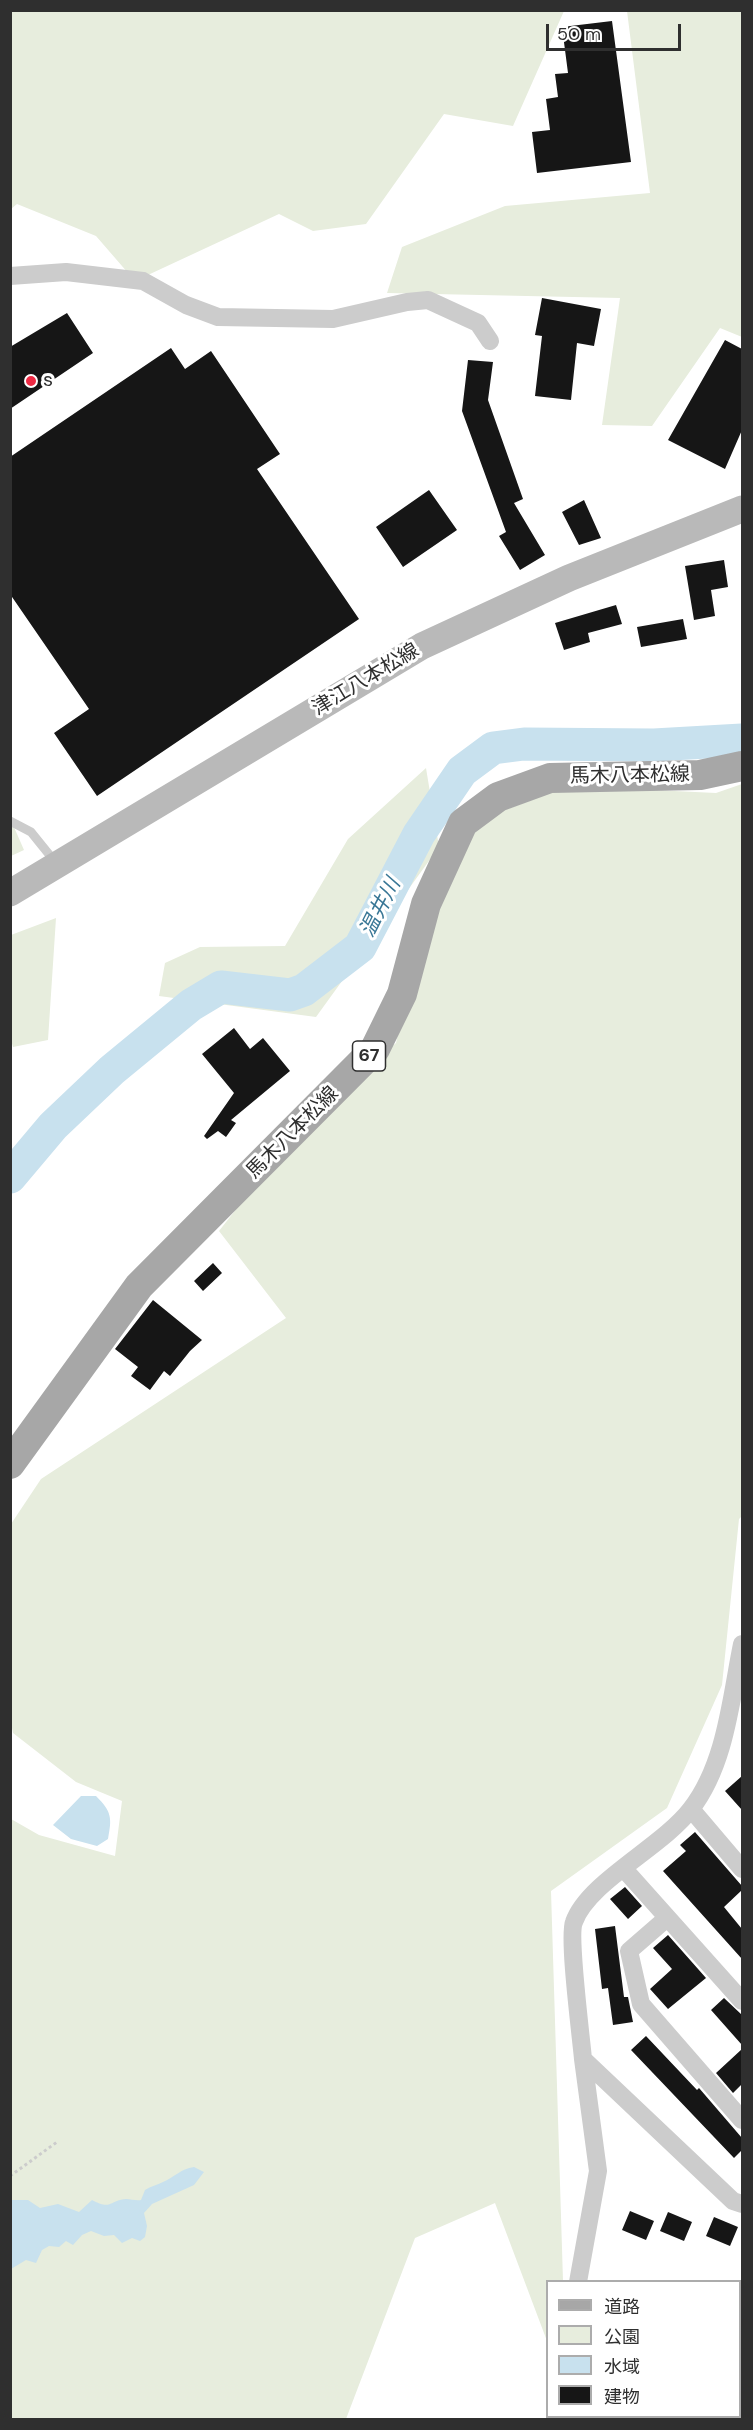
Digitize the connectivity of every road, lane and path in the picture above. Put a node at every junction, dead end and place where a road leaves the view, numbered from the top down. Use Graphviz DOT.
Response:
graph roads {
  1 [pos="10,276"];
  2 [pos="490,341"];
  3 [pos="742,509"];
  4 [pos="742,766"];
  5 [pos="10,821"];
  6 [pos="58,866"];
  7 [pos="10,893"];
  8 [pos="10,1464"];
  9 [pos="742,1644"];
  10 [pos="729,1706"];
  11 [pos="742,1722"];
  12 [pos="691,1809"];
  13 [pos="624,1869"];
  14 [pos="742,1869"];
  15 [pos="667,1918"];
  16 [pos="742,2001"];
  17 [pos="583,2059"];
  18 [pos="742,2120"];
  19 [pos="57,2142"];
  20 [pos="10,2176"];
  21 [pos="742,2204"];
  22 [pos="578,2280"];
  1 -- 2 [label="street"];
  3 -- 6 [label="main road, 津江八本松線"];
  4 -- 8 [label="main road, 馬木八本松線 / 67"];
  5 -- 6 [label="lane"];
  6 -- 7 [label="main road, 津江八本松線"];
  9 -- 10 [label="street"];
  10 -- 11 [label="street"];
  10 -- 12 [label="street"];
  12 -- 13 [label="street"];
  12 -- 14 [label="street"];
  13 -- 15 [label="street"];
  13 -- 17 [label="street"];
  15 -- 16 [label="street"];
  15 -- 18 [label="street"];
  17 -- 21 [label="street"];
  17 -- 22 [label="street"];
  19 -- 20 [label="path"];
}
